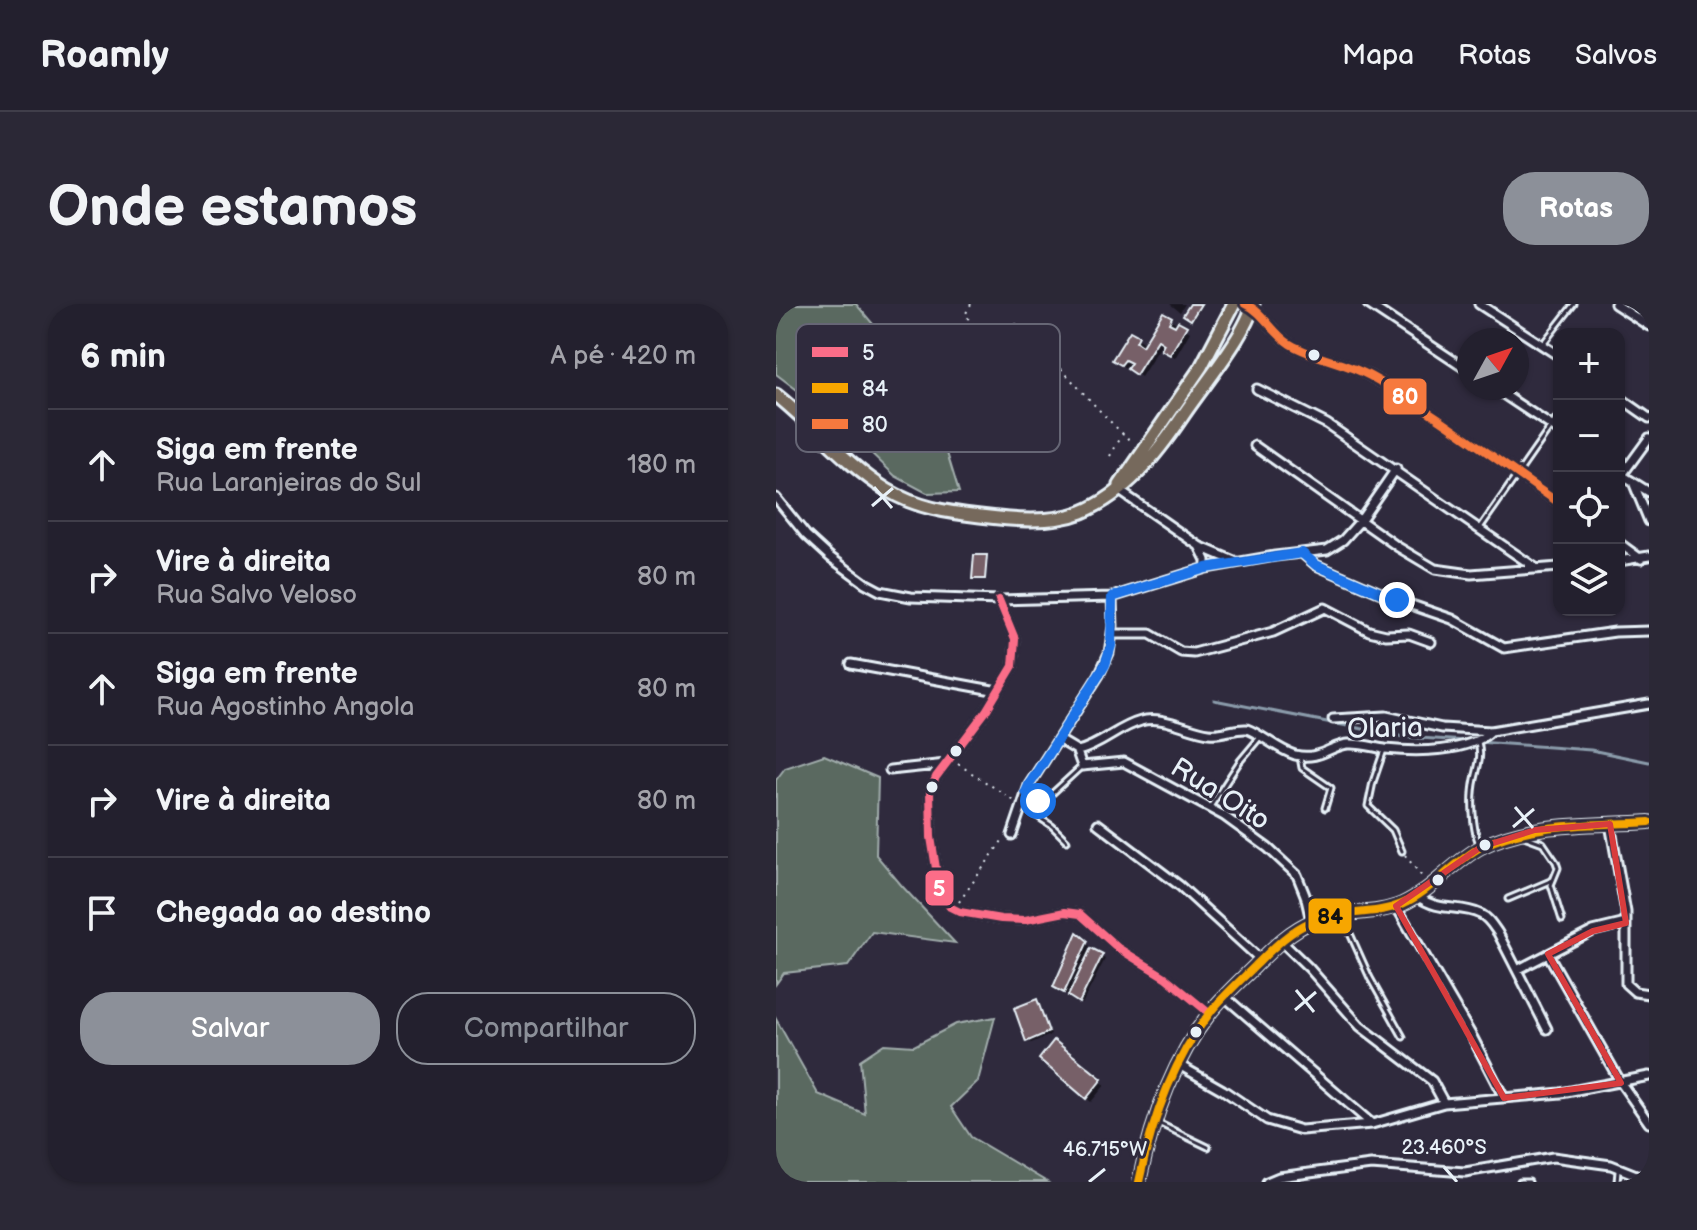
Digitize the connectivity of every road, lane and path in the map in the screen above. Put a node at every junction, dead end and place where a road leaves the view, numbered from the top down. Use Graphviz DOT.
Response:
graph roads {
  1 [pos="971,304"];
  2 [pos="1234,304"];
  3 [pos="1368,304"];
  4 [pos="1574,304"];
  5 [pos="1615,304"];
  6 [pos="1251,305"];
  7 [pos="1482,305"];
  8 [pos="974,324"];
  9 [pos="1649,326"];
  10 [pos="1542,345"];
  11 [pos="1553,352"];
  12 [pos="1457,363"];
  13 [pos="1060,370"];
  14 [pos="1257,389"];
  15 [pos="776,395"];
  16 [pos="1512,400"];
  17 [pos="1623,400"];
  18 [pos="796,413"];
  19 [pos="1649,418"];
  20 [pos="1553,423"];
  21 [pos="1551,426"];
  22 [pos="1123,434"];
  23 [pos="1649,438"];
  24 [pos="1255,446"];
  25 [pos="840,452"];
  26 [pos="1145,452"];
  27 [pos="1110,456"];
  28 [pos="1396,469"];
  29 [pos="1622,472"];
  30 [pos="1516,474"];
  31 [pos="1625,477"];
  32 [pos="1633,482"];
  33 [pos="1117,489"];
  34 [pos="1649,492"];
  35 [pos="776,498"];
  36 [pos="1553,499"];
  37 [pos="1360,521"];
  38 [pos="1649,521"];
  39 [pos="1480,528"];
  40 [pos="1621,544"];
  41 [pos="1199,546"];
  42 [pos="1302,553"];
  43 [pos="1645,557"];
  44 [pos="1625,560"];
  45 [pos="1238,562"];
  46 [pos="1206,568"];
  47 [pos="1553,568"];
  48 [pos="1537,569"];
  49 [pos="1112,597"];
  50 [pos="999,600"];
  51 [pos="1649,631"];
  52 [pos="1112,634"];
  53 [pos="1431,642"];
  54 [pos="851,664"];
  55 [pos="998,691"];
  56 [pos="1649,704"];
  57 [pos="1333,719"];
  58 [pos="1491,731"];
  59 [pos="1261,736"];
  60 [pos="1058,739"];
  61 [pos="1478,742"];
  62 [pos="1385,748"];
  63 [pos="1077,752"];
  64 [pos="1299,755"];
  65 [pos="948,761"];
  66 [pos="1083,766"];
  67 [pos="890,770"];
  68 [pos="1026,792"];
  69 [pos="1021,805"];
  70 [pos="1210,807"];
  71 [pos="1325,808"];
  72 [pos="1649,822"];
  73 [pos="1098,824"];
  74 [pos="1610,824"];
  75 [pos="1519,833"];
  76 [pos="1012,835"];
  77 [pos="1067,841"];
  78 [pos="1481,847"];
  79 [pos="1402,851"];
  80 [pos="1553,880"];
  81 [pos="1429,886"];
  82 [pos="1417,896"];
  83 [pos="1508,899"];
  84 [pos="1396,906"];
  85 [pos="954,909"];
  86 [pos="1342,914"];
  87 [pos="1562,920"];
  88 [pos="1311,921"];
  89 [pos="1626,923"];
  90 [pos="1281,941"];
  91 [pos="1548,954"];
  92 [pos="1261,960"];
  93 [pos="1517,970"];
  94 [pos="1649,994"];
  95 [pos="1225,997"];
  96 [pos="1209,1013"];
  97 [pos="1547,1029"];
  98 [pos="1403,1037"];
  99 [pos="1179,1065"];
  100 [pos="1649,1076"];
  101 [pos="1621,1083"];
  102 [pos="1504,1098"];
  103 [pos="1444,1103"];
  104 [pos="1155,1121"];
  105 [pos="1649,1123"];
  106 [pos="1372,1124"];
  107 [pos="1208,1147"];
  108 [pos="1618,1167"];
  109 [pos="1649,1180"];
  110 [pos="1139,1182"];
  111 [pos="1267,1182"];
  112 [pos="1520,1182"];
  113 [pos="1529,1182"];
  114 [pos="1617,1182"];
  1 -- 8 [label="path"];
  2 -- 26 [label="main road"];
  3 -- 12 [label="street"];
  4 -- 10 [label="lane"];
  5 -- 9 [label="street"];
  6 -- 30 [label="street"];
  6 -- 33 [label="main road"];
  7 -- 10 [label="street"];
  10 -- 11 [label="street"];
  13 -- 22 [label="path"];
  14 -- 28 [label="street"];
  15 -- 18 [label="main road"];
  16 -- 21 [label="street"];
  17 -- 19 [label="street"];
  20 -- 21 [label="lane"];
  21 -- 30 [label="lane"];
  22 -- 26 [label="path"];
  22 -- 27 [label="path"];
  23 -- 29 [label="street"];
  24 -- 37 [label="street"];
  25 -- 33 [label="main road"];
  26 -- 33 [label="main road"];
  28 -- 37 [label="street"];
  28 -- 39 [label="street"];
  30 -- 36 [label="street"];
  30 -- 39 [label="lane"];
  31 -- 32 [label="street"];
  32 -- 34 [label="street"];
  32 -- 38 [label="street"];
  33 -- 41 [label="street"];
  35 -- 50 [label="street"];
  37 -- 42 [label="street"];
  37 -- 48 [label="street"];
  39 -- 48 [label="street"];
  40 -- 43 [label="street"];
  41 -- 45 [label="street"];
  41 -- 46 [label="street"];
  42 -- 45 [label="street"];
  42 -- 51 [label="street"];
  43 -- 44 [label="street"];
  45 -- 46 [label="street"];
  46 -- 49 [label="street"];
  47 -- 48 [label="street"];
  49 -- 50 [label="street"];
  49 -- 52 [label="street"];
  50 -- 55 [label="street"];
  52 -- 53 [label="street"];
  52 -- 60 [label="street"];
  54 -- 55 [label="street"];
  55 -- 65 [label="street"];
  56 -- 58 [label="street"];
  57 -- 58 [label="street"];
  58 -- 61 [label="street"];
  59 -- 63 [label="street"];
  59 -- 64 [label="street"];
  59 -- 70 [label="lane"];
  60 -- 63 [label="street"];
  60 -- 68 [label="street"];
  61 -- 62 [label="street, Olaria"];
  61 -- 78 [label="lane"];
  62 -- 64 [label="street, Olaria"];
  62 -- 79 [label="lane"];
  63 -- 66 [label="street"];
  64 -- 71 [label="lane"];
  65 -- 67 [label="street"];
  65 -- 69 [label="path"];
  65 -- 85 [label="street"];
  66 -- 68 [label="lane"];
  66 -- 70 [label="street, Rua Oito"];
  68 -- 69 [label="street"];
  69 -- 76 [label="street"];
  69 -- 77 [label="lane"];
  70 -- 88 [label="street, Rua Oito"];
  72 -- 74 [label="main road"];
  73 -- 92 [label="street"];
  74 -- 75 [label="main road"];
  74 -- 89 [label="street"];
  75 -- 78 [label="main road"];
  75 -- 80 [label="lane"];
  76 -- 85 [label="path"];
  78 -- 81 [label="main road"];
  79 -- 81 [label="path"];
  80 -- 83 [label="lane"];
  80 -- 87 [label="lane"];
  81 -- 82 [label="main road"];
  82 -- 84 [label="main road"];
  82 -- 93 [label="street"];
  84 -- 86 [label="main road"];
  84 -- 102 [label="street"];
  85 -- 96 [label="street"];
  86 -- 88 [label="main road"];
  86 -- 98 [label="lane"];
  88 -- 90 [label="main road"];
  89 -- 91 [label="street"];
  89 -- 94 [label="street"];
  90 -- 92 [label="main road"];
  90 -- 103 [label="street"];
  91 -- 93 [label="street"];
  91 -- 101 [label="street"];
  92 -- 95 [label="main road"];
  93 -- 97 [label="street"];
  95 -- 96 [label="main road"];
  95 -- 106 [label="street"];
  96 -- 99 [label="main road"];
  99 -- 104 [label="main road"];
  99 -- 106 [label="street"];
  100 -- 101 [label="street"];
  101 -- 102 [label="street"];
  101 -- 105 [label="street"];
  102 -- 103 [label="street"];
  103 -- 106 [label="street"];
  104 -- 107 [label="lane"];
  104 -- 110 [label="main road"];
  108 -- 109 [label="street"];
  108 -- 111 [label="street"];
  108 -- 114 [label="lane"];
  112 -- 113 [label="lane"];
}
